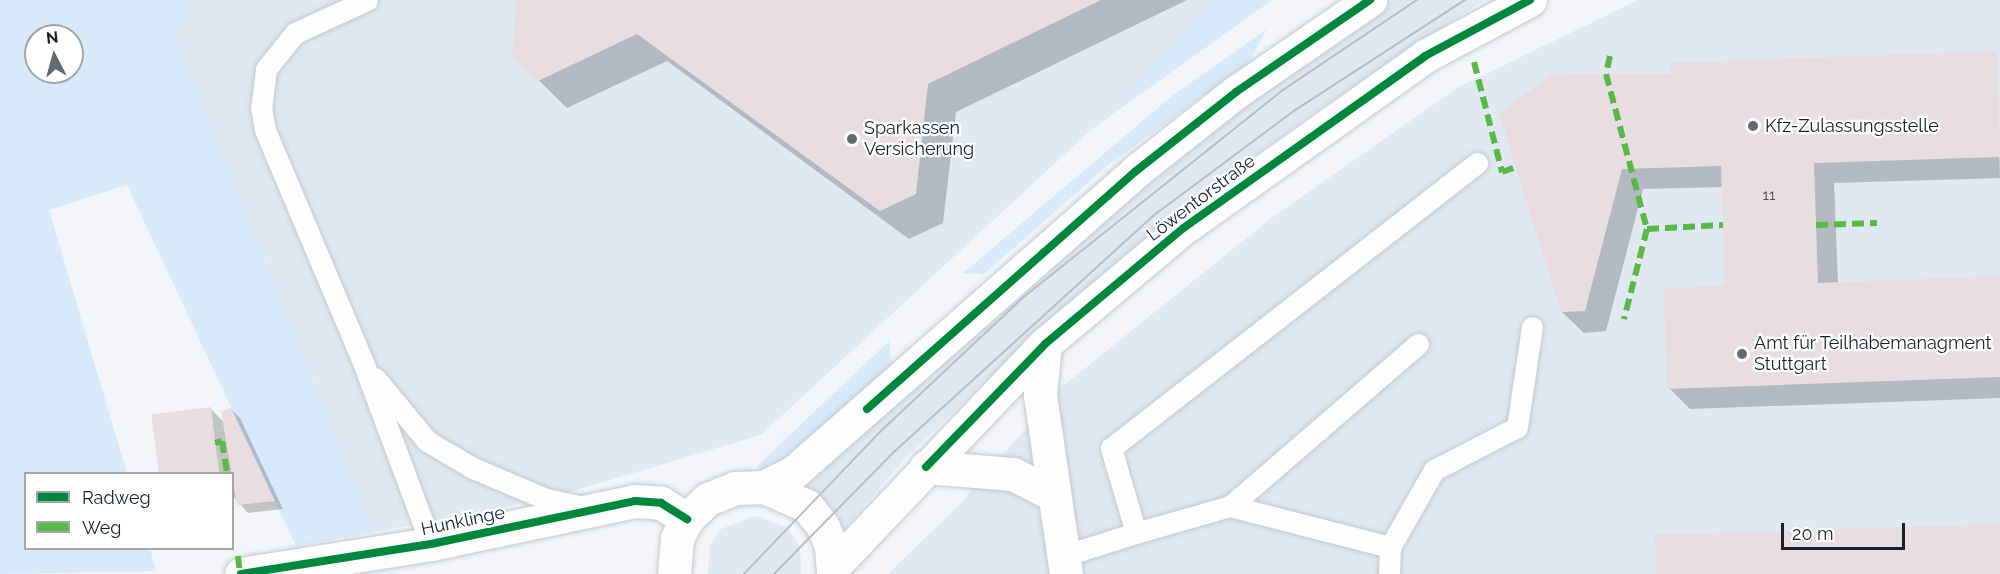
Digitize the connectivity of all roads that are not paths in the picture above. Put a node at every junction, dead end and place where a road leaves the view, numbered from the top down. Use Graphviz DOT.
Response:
graph roads {
  1 [pos="367,0"];
  2 [pos="1370,0"];
  3 [pos="1530,0"];
  4 [pos="1477,163"];
  5 [pos="1532,327"];
  6 [pos="1045,344"];
  7 [pos="1418,344"];
  8 [pos="361,357"];
  9 [pos="926,467"];
  10 [pos="764,487"];
  11 [pos="1054,495"];
  12 [pos="1230,506"];
  13 [pos="590,509"];
  14 [pos="687,519"];
  15 [pos="1136,533"];
  16 [pos="431,544"];
  17 [pos="1390,547"];
  18 [pos="1064,565"];
  19 [pos="669,569"];
  20 [pos="834,570"];
  21 [pos="241,574"];
  22 [pos="1389,574"];
  1 -- 8 [label="lane"];
  2 -- 10 [label="main road, Löwentorstraße"];
  3 -- 6 [label="main road, Löwentorstraße"];
  4 -- 15 [label="lane"];
  5 -- 17 [label="lane"];
  6 -- 9 [label="main road, Löwentorstraße"];
  6 -- 11 [label="main road"];
  7 -- 12 [label="lane"];
  8 -- 13 [label="lane"];
  8 -- 16 [label="lane"];
  9 -- 11 [label="main road"];
  9 -- 20 [label="main road, Löwentorstraße"];
  10 -- 14 [label="main road, Löwentorstraße"];
  10 -- 20 [label="main road, Löwentorstraße"];
  11 -- 18 [label="main road"];
  12 -- 15 [label="lane"];
  12 -- 17 [label="lane"];
  13 -- 14 [label="main road, Hunklinge"];
  13 -- 16 [label="main road, Hunklinge"];
  14 -- 19 [label="main road, Löwentorstraße"];
  15 -- 18 [label="lane"];
  16 -- 21 [label="main road, Hunklinge"];
  17 -- 22 [label="lane"];
}
